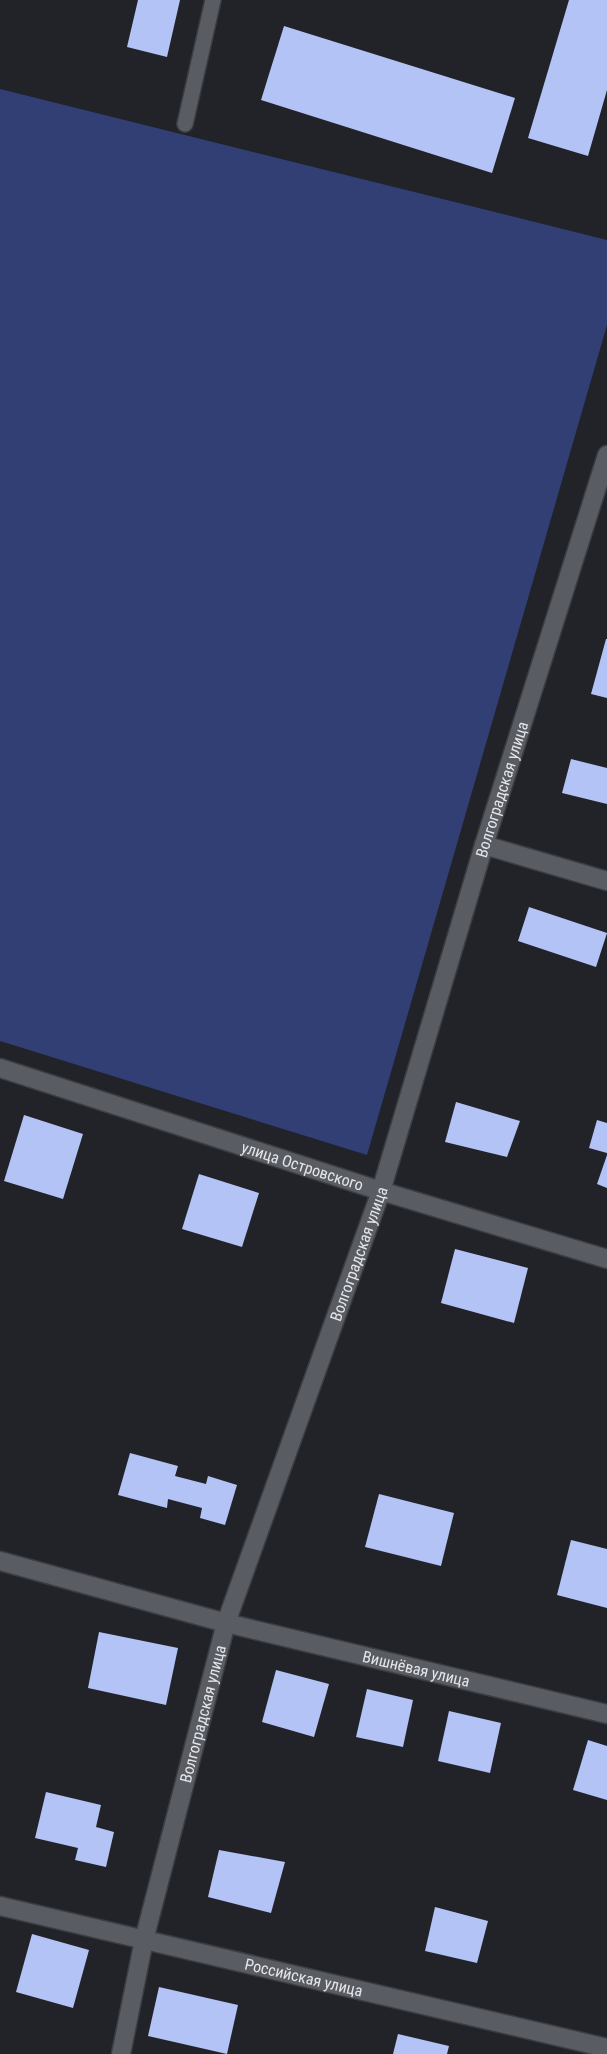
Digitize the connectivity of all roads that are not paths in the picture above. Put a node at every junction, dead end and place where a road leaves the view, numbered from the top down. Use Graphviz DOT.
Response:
graph roads {
  1 [pos="213,0"];
  2 [pos="185,124"];
  3 [pos="607,455"];
  4 [pos="484,844"];
  5 [pos="607,881"];
  6 [pos="0,1068"];
  7 [pos="381,1191"];
  8 [pos="607,1259"];
  9 [pos="0,1562"];
  10 [pos="226,1623"];
  11 [pos="607,1714"];
  12 [pos="0,1906"];
  13 [pos="144,1940"];
  14 [pos="607,2048"];
  15 [pos="121,2054"];
  1 -- 2 [label="lane"];
  3 -- 4 [label="street, Волгоградская улица"];
  4 -- 5 [label="street"];
  4 -- 7 [label="street, Волгоградская улица"];
  6 -- 7 [label="street, улица Островского"];
  7 -- 8 [label="street, улица Островского"];
  7 -- 10 [label="street, Волгоградская улица"];
  9 -- 10 [label="street, Вишнёвая улица"];
  10 -- 11 [label="street, Вишнёвая улица"];
  10 -- 13 [label="street, Волгоградская улица"];
  12 -- 13 [label="street, Российская улица"];
  13 -- 14 [label="street, Российская улица"];
  13 -- 15 [label="street, Волгоградская улица"];
}
